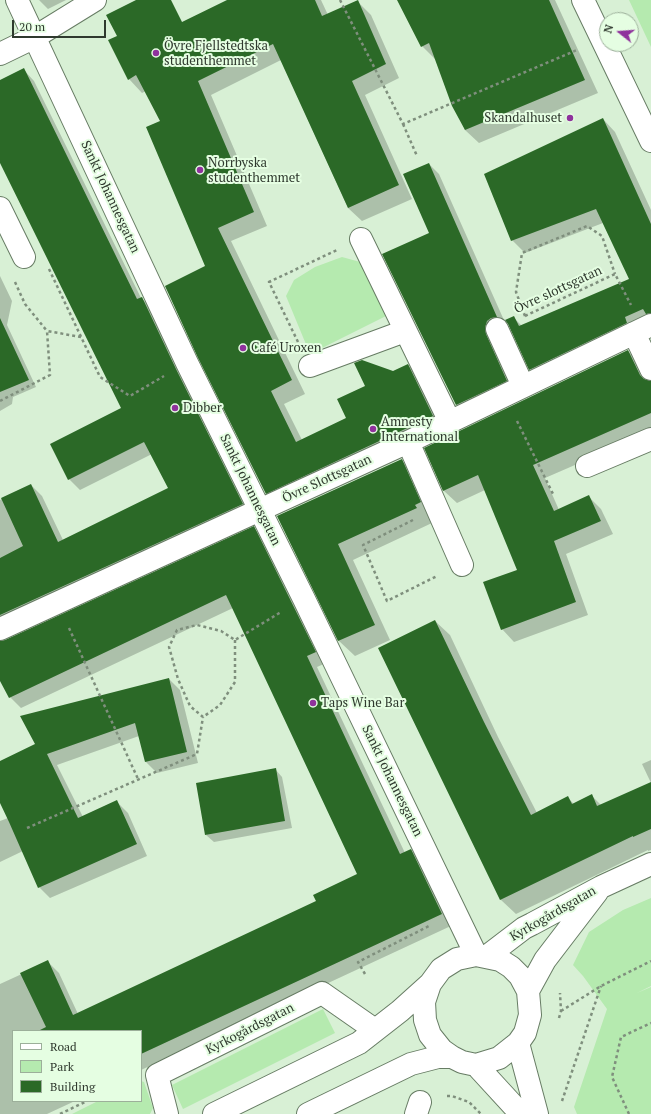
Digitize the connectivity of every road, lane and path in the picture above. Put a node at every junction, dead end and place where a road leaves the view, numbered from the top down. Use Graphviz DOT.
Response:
graph roads {
  1 [pos="18,0"];
  2 [pos="95,0"];
  3 [pos="340,0"];
  4 [pos="583,0"];
  5 [pos="599,34"];
  6 [pos="35,37"];
  7 [pos="599,39"];
  8 [pos="608,52"];
  9 [pos="0,54"];
  10 [pos="403,124"];
  11 [pos="651,141"];
  12 [pos="417,156"];
  13 [pos="0,208"];
  14 [pos="361,239"];
  15 [pos="24,257"];
  16 [pos="615,274"];
  17 [pos="525,316"];
  18 [pos="497,329"];
  19 [pos="643,329"];
  20 [pos="47,331"];
  21 [pos="405,331"];
  22 [pos="81,337"];
  23 [pos="187,363"];
  24 [pos="310,366"];
  25 [pos="651,369"];
  26 [pos="514,391"];
  27 [pos="0,401"];
  28 [pos="450,422"];
  29 [pos="651,439"];
  30 [pos="408,442"];
  31 [pos="587,466"];
  32 [pos="554,496"];
  33 [pos="437,509"];
  34 [pos="260,510"];
  35 [pos="462,564"];
  36 [pos="304,599"];
  37 [pos="58,604"];
  38 [pos="0,629"];
  39 [pos="235,640"];
  40 [pos="203,717"];
  41 [pos="138,780"];
  42 [pos="27,828"];
  43 [pos="651,864"];
  44 [pos="601,886"];
  45 [pos="434,924"];
  46 [pos="481,956"];
  47 [pos="651,961"];
  48 [pos="365,974"];
  49 [pos="430,984"];
  50 [pos="601,986"];
  51 [pos="528,991"];
  52 [pos="561,1011"];
  53 [pos="651,1024"];
  54 [pos="375,1030"];
  55 [pos="518,1043"];
  56 [pos="452,1057"];
  57 [pos="476,1065"];
  58 [pos="443,1095"];
  59 [pos="85,1102"];
  60 [pos="561,1103"];
  61 [pos="60,1114"];
  62 [pos="167,1114"];
  63 [pos="214,1114"];
  64 [pos="308,1114"];
  65 [pos="481,1114"];
  66 [pos="521,1114"];
  67 [pos="537,1114"];
  68 [pos="629,1114"];
  1 -- 6 [label="street, Sankt Johannesgatan"];
  2 -- 6 [label="street"];
  3 -- 10 [label="path"];
  4 -- 5 [label="street"];
  6 -- 9 [label="street"];
  6 -- 23 [label="street, Sankt Johannesgatan"];
  7 -- 10 [label="path"];
  8 -- 11 [label="street"];
  10 -- 12 [label="path"];
  13 -- 15 [label="street"];
  14 -- 21 [label="street"];
  14 -- 24 [label="path"];
  15 -- 20 [label="path"];
  15 -- 22 [label="path"];
  16 -- 17 [label="path, Övre slottsgatan"];
  16 -- 17 [label="path, Övre Slottsgatan"];
  16 -- 19 [label="path, Övre slottsgatan"];
  18 -- 26 [label="street"];
  19 -- 25 [label="street"];
  19 -- 26 [label="street, Övre Slottsgatan"];
  20 -- 22 [label="path"];
  20 -- 27 [label="path"];
  21 -- 24 [label="street"];
  21 -- 28 [label="street"];
  22 -- 23 [label="path"];
  23 -- 34 [label="street, Sankt Johannesgatan"];
  26 -- 28 [label="street, Övre Slottsgatan"];
  26 -- 32 [label="path"];
  28 -- 30 [label="street, Övre Slottsgatan"];
  29 -- 31 [label="street"];
  30 -- 33 [label="street"];
  30 -- 34 [label="street, Övre Slottsgatan"];
  33 -- 35 [label="street"];
  33 -- 35 [label="path"];
  34 -- 36 [label="street, Sankt Johannesgatan"];
  34 -- 37 [label="street, Övre Slottsgatan"];
  36 -- 39 [label="path"];
  36 -- 46 [label="street, Sankt Johannesgatan"];
  37 -- 38 [label="street, Övre Slottsgatan"];
  37 -- 41 [label="path"];
  39 -- 40 [label="path"];
  39 -- 40 [label="path"];
  40 -- 41 [label="path"];
  41 -- 42 [label="path"];
  43 -- 44 [label="street, Kyrkogårdsgatan"];
  44 -- 46 [label="street, Kyrkogårdsgatan"];
  44 -- 51 [label="street, Kyrkogårdsgatan"];
  45 -- 48 [label="path"];
  46 -- 49 [label="street"];
  46 -- 51 [label="street"];
  47 -- 50 [label="path"];
  49 -- 54 [label="street"];
  49 -- 56 [label="street"];
  50 -- 52 [label="path"];
  50 -- 60 [label="path"];
  51 -- 55 [label="street"];
  53 -- 68 [label="path"];
  54 -- 62 [label="street, Kyrkogårdsgatan"];
  54 -- 63 [label="street"];
  55 -- 57 [label="street"];
  55 -- 67 [label="street"];
  56 -- 57 [label="street"];
  56 -- 64 [label="street"];
  57 -- 66 [label="street"];
  58 -- 65 [label="path"];
  59 -- 61 [label="path"];
}
